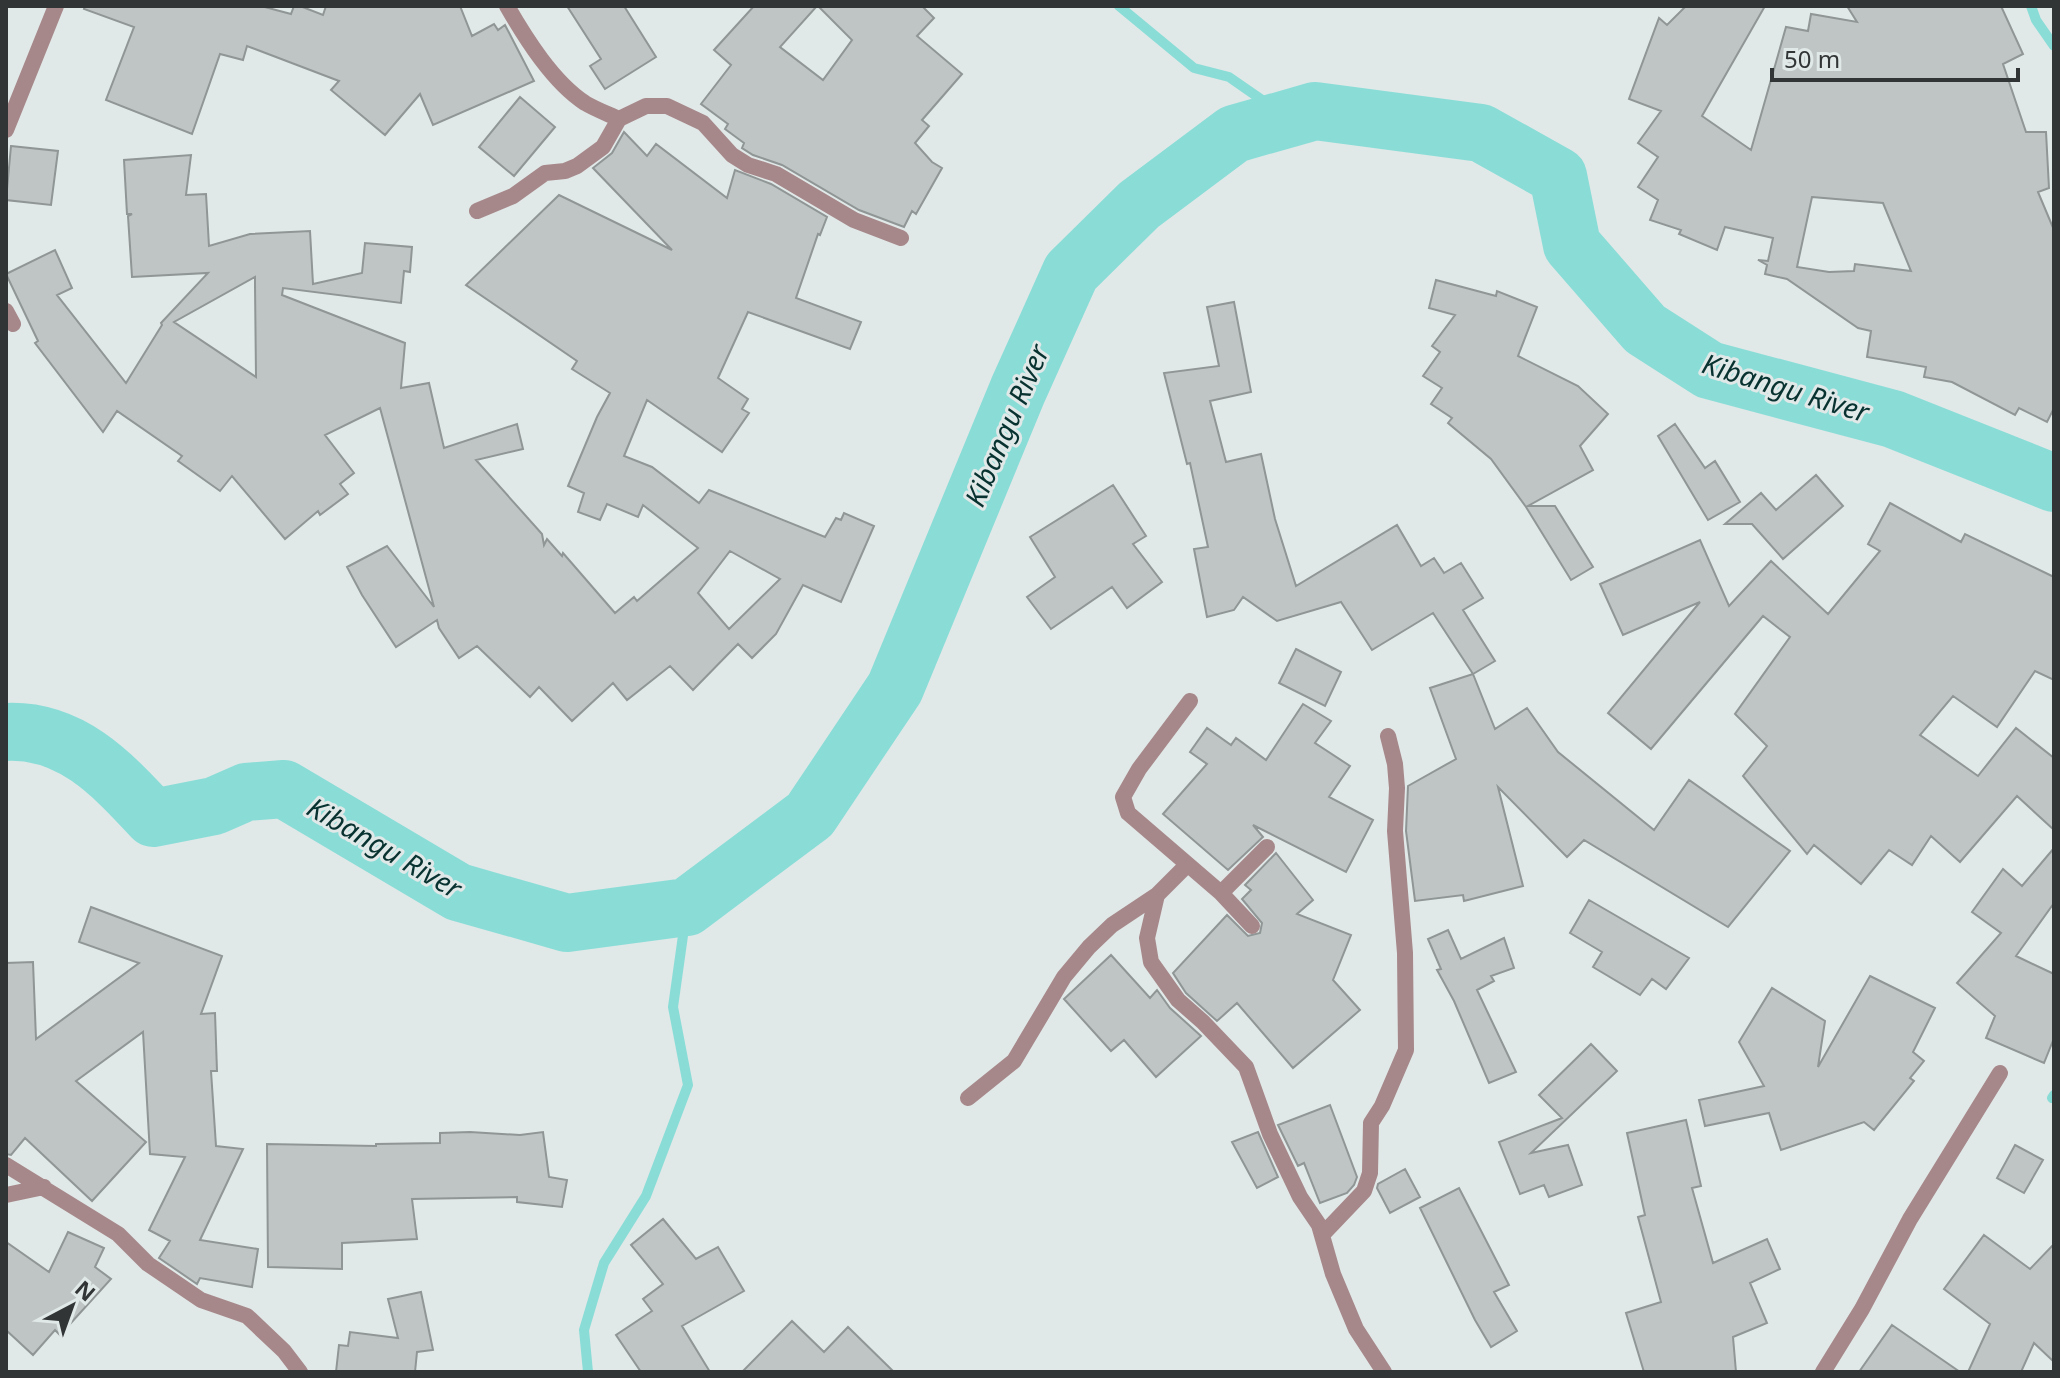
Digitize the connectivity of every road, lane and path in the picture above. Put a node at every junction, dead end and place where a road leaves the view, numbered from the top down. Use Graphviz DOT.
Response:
graph roads {
  1 [pos="56,6"];
  2 [pos="507,6"];
  3 [pos="619,119"];
  4 [pos="6,130"];
  5 [pos="477,211"];
  6 [pos="901,238"];
  7 [pos="1190,701"];
  8 [pos="1388,736"];
  9 [pos="1267,847"];
  10 [pos="1186,866"];
  11 [pos="1221,893"];
  12 [pos="1157,895"];
  13 [pos="1252,926"];
  14 [pos="2000,1073"];
  15 [pos="968,1098"];
  16 [pos="6,1165"];
  17 [pos="44,1187"];
  18 [pos="6,1195"];
  19 [pos="1322,1235"];
  20 [pos="300,1372"];
  21 [pos="1384,1372"];
  22 [pos="1823,1372"];
  1 -- 4 [label="street"];
  2 -- 3 [label="street"];
  3 -- 5 [label="street"];
  3 -- 6 [label="street"];
  7 -- 10 [label="street"];
  8 -- 19 [label="street"];
  9 -- 11 [label="street"];
  10 -- 11 [label="street"];
  10 -- 12 [label="street"];
  11 -- 13 [label="street"];
  12 -- 15 [label="street"];
  12 -- 19 [label="street"];
  14 -- 22 [label="street"];
  16 -- 17 [label="street"];
  17 -- 18 [label="street"];
  17 -- 20 [label="street"];
  19 -- 21 [label="street"];
}
